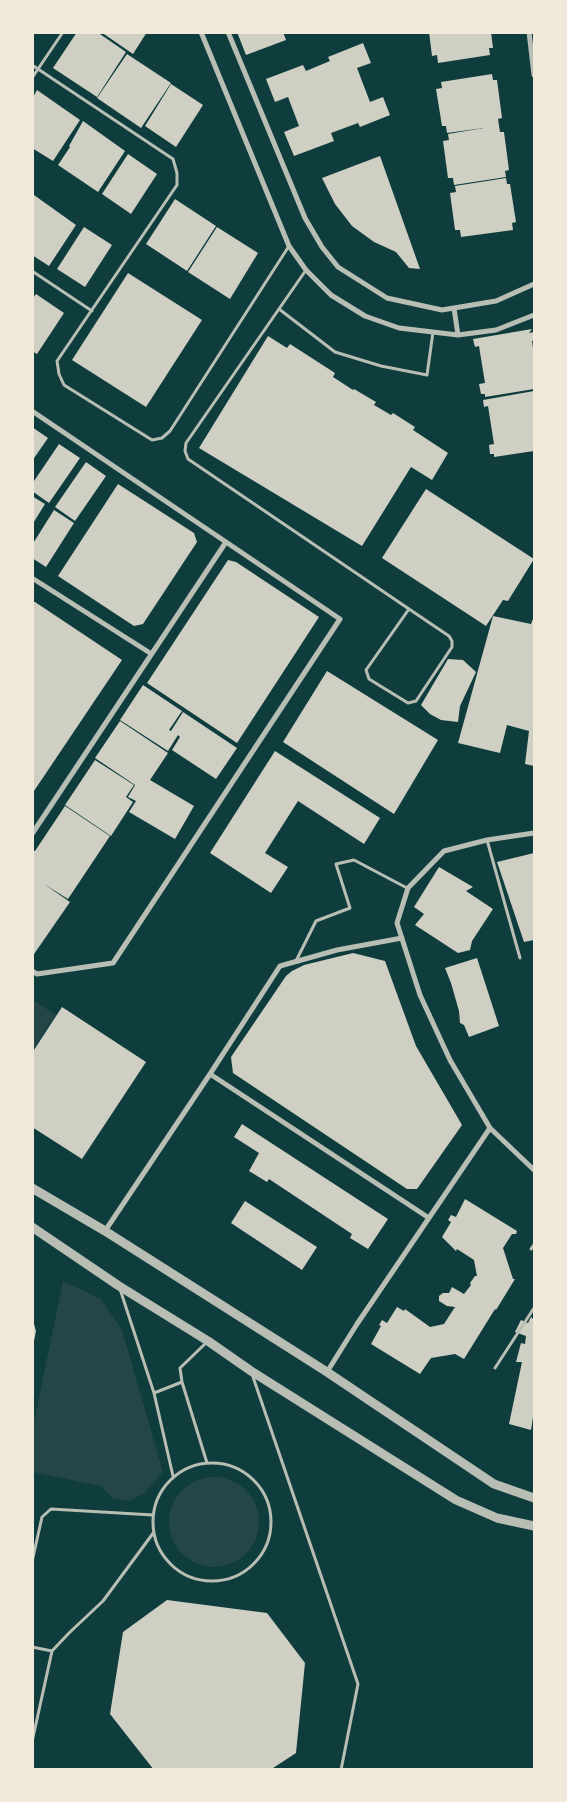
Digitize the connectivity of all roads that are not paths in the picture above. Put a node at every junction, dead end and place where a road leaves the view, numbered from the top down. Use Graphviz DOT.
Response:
graph roads {
  1 [pos="63,32"];
  2 [pos="201,32"];
  3 [pos="228,32"];
  4 [pos="529,32"];
  5 [pos="32,65"];
  6 [pos="38,69"];
  7 [pos="534,75"];
  8 [pos="32,78"];
  9 [pos="289,246"];
  10 [pos="306,270"];
  11 [pos="32,271"];
  12 [pos="534,284"];
  13 [pos="279,308"];
  14 [pos="454,308"];
  15 [pos="92,311"];
  16 [pos="534,315"];
  17 [pos="433,332"];
  18 [pos="458,335"];
  19 [pos="32,411"];
  20 [pos="226,542"];
  21 [pos="32,578"];
  22 [pos="409,609"];
  23 [pos="150,654"];
  24 [pos="534,833"];
  25 [pos="32,834"];
  26 [pos="487,840"];
  27 [pos="408,888"];
  28 [pos="402,938"];
  29 [pos="520,958"];
  30 [pos="296,961"];
  31 [pos="32,971"];
  32 [pos="210,1074"];
  33 [pos="490,1128"];
  34 [pos="534,1170"];
  35 [pos="32,1188"];
  36 [pos="429,1218"];
  37 [pos="32,1227"];
  38 [pos="105,1231"];
  39 [pos="534,1245"];
  40 [pos="532,1249"];
  41 [pos="119,1286"];
  42 [pos="534,1308"];
  43 [pos="208,1341"];
  44 [pos="495,1368"];
  45 [pos="252,1371"];
  46 [pos="327,1372"];
  47 [pos="182,1382"];
  48 [pos="154,1393"];
  49 [pos="207,1463"];
  50 [pos="173,1476"];
  51 [pos="534,1498"];
  52 [pos="153,1515"];
  53 [pos="534,1526"];
  54 [pos="154,1532"];
  55 [pos="32,1562"];
  56 [pos="32,1647"];
  57 [pos="52,1651"];
  58 [pos="32,1742"];
  59 [pos="341,1770"];
  1 -- 6 [label="lane"];
  2 -- 9 [label="street"];
  3 -- 14 [label="street"];
  4 -- 7 [label="street"];
  5 -- 6 [label="lane"];
  6 -- 8 [label="lane"];
  6 -- 15 [label="lane"];
  9 -- 10 [label="street"];
  9 -- 15 [label="lane"];
  10 -- 13 [label="lane"];
  10 -- 17 [label="street"];
  11 -- 15 [label="lane"];
  12 -- 14 [label="street"];
  13 -- 17 [label="lane"];
  13 -- 22 [label="lane"];
  14 -- 18 [label="street"];
  16 -- 18 [label="street"];
  17 -- 18 [label="street"];
  19 -- 20 [label="street"];
  20 -- 23 [label="street"];
  20 -- 31 [label="street"];
  21 -- 23 [label="street"];
  22 -- 22 [label="lane"];
  23 -- 25 [label="street"];
  24 -- 26 [label="street"];
  26 -- 27 [label="street"];
  26 -- 29 [label="lane"];
  27 -- 28 [label="street"];
  27 -- 30 [label="lane"];
  28 -- 30 [label="street"];
  28 -- 33 [label="street"];
  30 -- 32 [label="street"];
  32 -- 36 [label="street"];
  32 -- 38 [label="street"];
  33 -- 34 [label="street"];
  33 -- 36 [label="street"];
  35 -- 38 [label="street"];
  36 -- 46 [label="street"];
  37 -- 41 [label="street"];
  38 -- 46 [label="street"];
  39 -- 40 [label="lane"];
  41 -- 43 [label="street"];
  41 -- 48 [label="lane"];
  42 -- 44 [label="lane"];
  43 -- 45 [label="street"];
  43 -- 47 [label="lane"];
  45 -- 53 [label="street"];
  45 -- 59 [label="lane"];
  46 -- 51 [label="street"];
  47 -- 48 [label="lane"];
  47 -- 49 [label="lane"];
  48 -- 50 [label="lane"];
  49 -- 50 [label="lane"];
  49 -- 54 [label="lane"];
  50 -- 52 [label="lane"];
  52 -- 54 [label="lane"];
  52 -- 55 [label="lane"];
  54 -- 57 [label="lane"];
  56 -- 57 [label="lane"];
  57 -- 58 [label="lane"];
}
